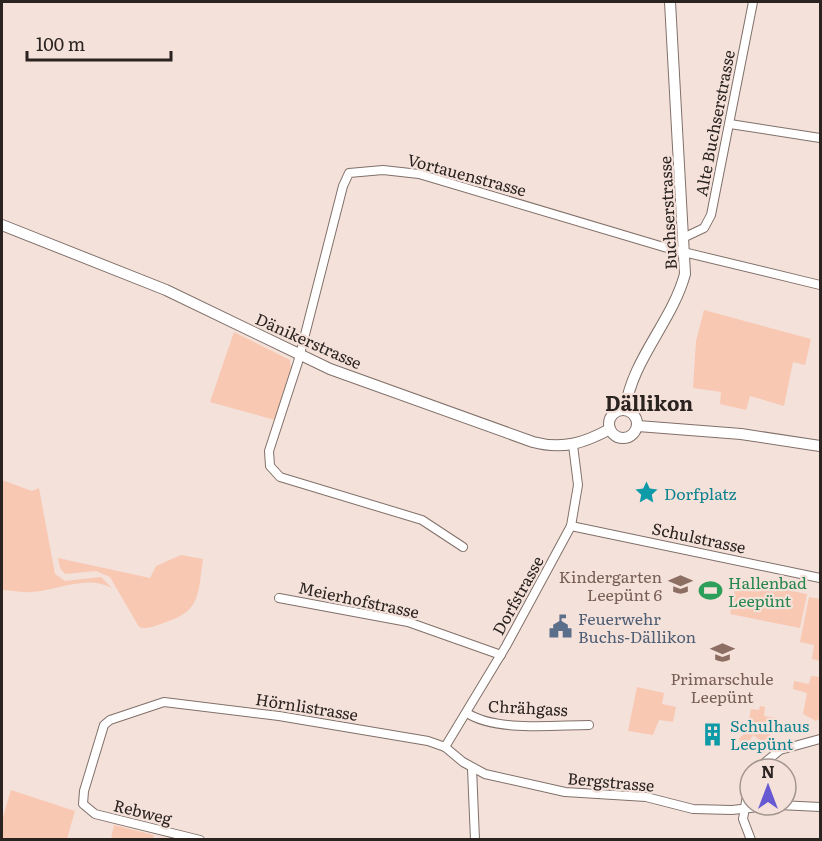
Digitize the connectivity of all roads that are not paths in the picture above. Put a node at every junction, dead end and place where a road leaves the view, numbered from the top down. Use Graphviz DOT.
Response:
graph roads {
  1 [pos="670,2"];
  2 [pos="753,2"];
  3 [pos="730,124"];
  4 [pos="820,138"];
  5 [pos="2,225"];
  6 [pos="685,237"];
  7 [pos="686,253"];
  8 [pos="820,285"];
  9 [pos="300,353"];
  10 [pos="625,410"];
  11 [pos="638,426"];
  12 [pos="610,429"];
  13 [pos="573,445"];
  14 [pos="820,446"];
  15 [pos="571,526"];
  16 [pos="463,547"];
  17 [pos="820,578"];
  18 [pos="279,598"];
  19 [pos="501,655"];
  20 [pos="467,714"];
  21 [pos="589,725"];
  22 [pos="820,739"];
  23 [pos="445,747"];
  24 [pos="770,757"];
  25 [pos="472,768"];
  26 [pos="83,804"];
  27 [pos="798,806"];
  28 [pos="820,807"];
  29 [pos="738,809"];
  30 [pos="744,817"];
  31 [pos="200,840"];
  32 [pos="475,840"];
  33 [pos="751,840"];
  1 -- 6 [label="street, Buchserstrasse"];
  2 -- 3 [label="street, Alte Buchserstrasse"];
  3 -- 4 [label="street"];
  3 -- 6 [label="street, Alte Buchserstrasse"];
  5 -- 9 [label="street, Dänikerstrasse"];
  6 -- 7 [label="street, Buchserstrasse"];
  7 -- 8 [label="street"];
  7 -- 9 [label="street, Vortauenstrasse"];
  7 -- 10 [label="street, Buchserstrasse"];
  9 -- 13 [label="street, Dänikerstrasse"];
  9 -- 16 [label="street"];
  10 -- 11 [label="street"];
  10 -- 12 [label="street"];
  11 -- 12 [label="street"];
  11 -- 14 [label="street"];
  12 -- 13 [label="street, Dänikerstrasse"];
  13 -- 15 [label="street, Dorfstrasse"];
  15 -- 17 [label="street, Schulstrasse"];
  15 -- 19 [label="street, Dorfstrasse"];
  18 -- 19 [label="street, Meierhofstrasse"];
  19 -- 20 [label="street, Dorfstrasse"];
  20 -- 21 [label="street, Chrähgass"];
  20 -- 23 [label="street, Dorfstrasse"];
  22 -- 24 [label="street"];
  23 -- 25 [label="street, Bergstrasse"];
  23 -- 26 [label="street, Hörnlistrasse"];
  25 -- 29 [label="street, Bergstrasse"];
  25 -- 32 [label="street"];
  26 -- 31 [label="street, Rebweg"];
  27 -- 28 [label="street, Bergstrasse"];
  30 -- 33 [label="street"];
}
